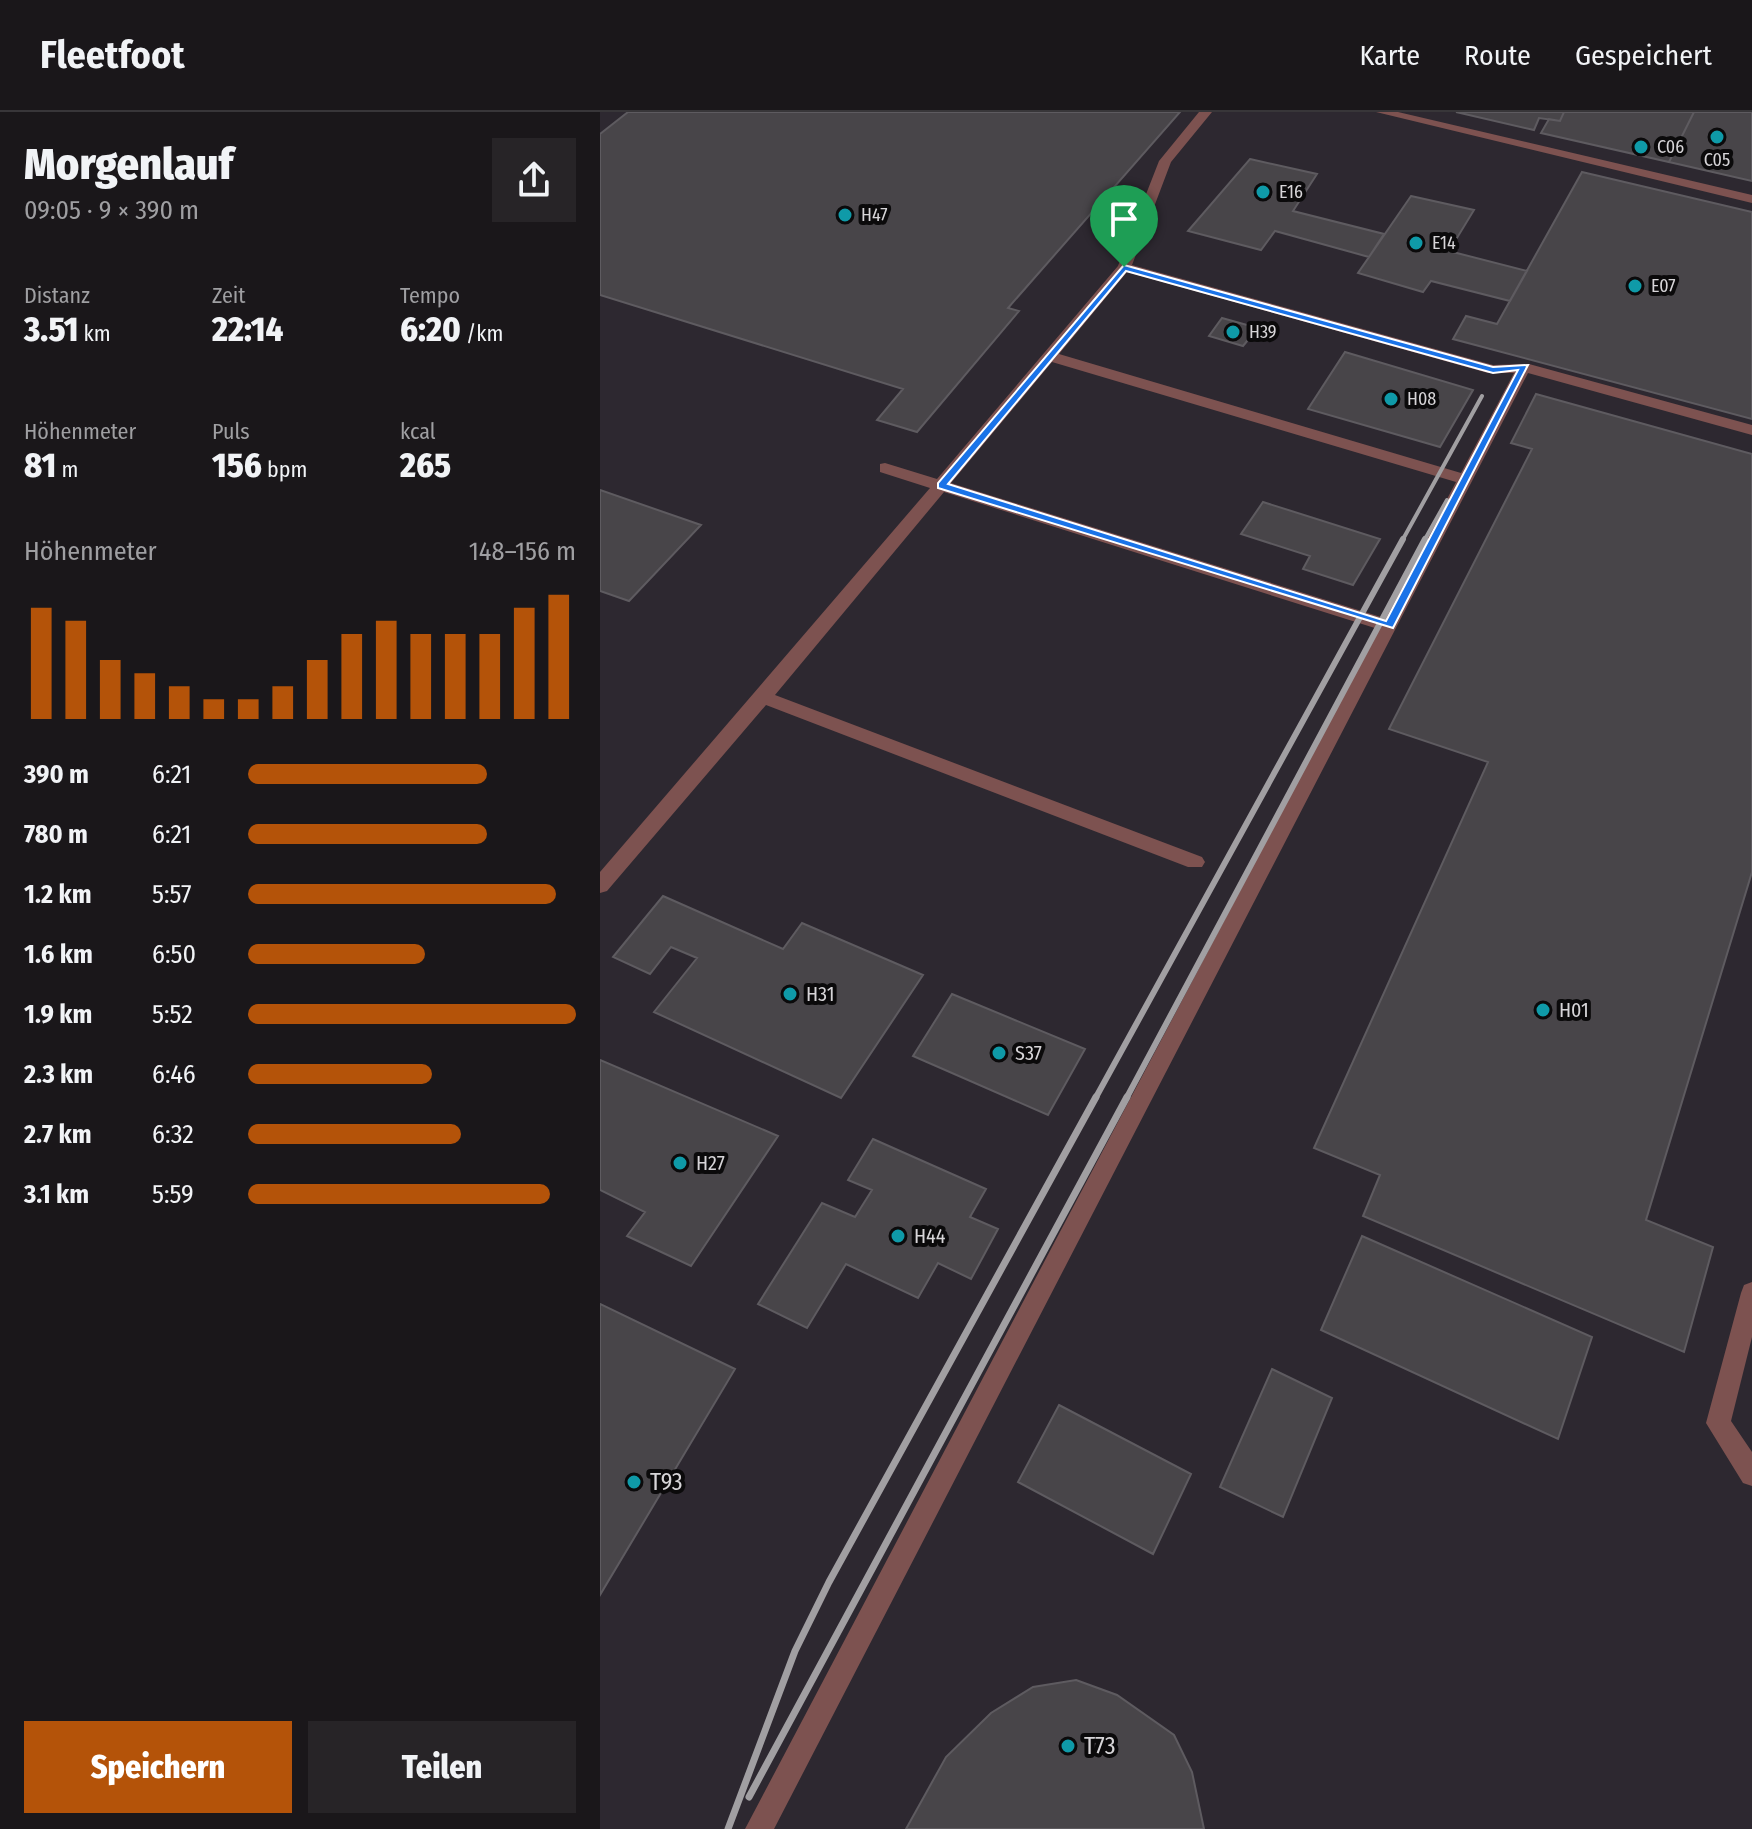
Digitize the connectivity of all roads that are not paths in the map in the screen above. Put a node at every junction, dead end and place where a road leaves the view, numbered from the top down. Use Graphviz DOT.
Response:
graph roads {
  1 [pos="1206,112"];
  2 [pos="1382,112"];
  3 [pos="1752,199"];
  4 [pos="1124,267"];
  5 [pos="1049,356"];
  6 [pos="1524,367"];
  7 [pos="1752,430"];
  8 [pos="885,468"];
  9 [pos="1465,479"];
  10 [pos="941,486"];
  11 [pos="1389,626"];
  12 [pos="763,697"];
  13 [pos="1195,862"];
  14 [pos="600,885"];
  15 [pos="1752,1293"];
  16 [pos="1752,1474"];
  17 [pos="759,1829"];
  1 -- 4 [label="lane"];
  2 -- 3 [label="lane"];
  4 -- 5 [label="lane"];
  4 -- 6 [label="lane"];
  5 -- 9 [label="lane"];
  5 -- 10 [label="lane"];
  6 -- 7 [label="lane"];
  6 -- 9 [label="lane"];
  8 -- 10 [label="lane"];
  9 -- 11 [label="lane"];
  10 -- 11 [label="lane"];
  10 -- 12 [label="lane"];
  11 -- 17 [label="lane"];
  12 -- 13 [label="lane"];
  12 -- 14 [label="lane"];
  15 -- 16 [label="lane"];
}
